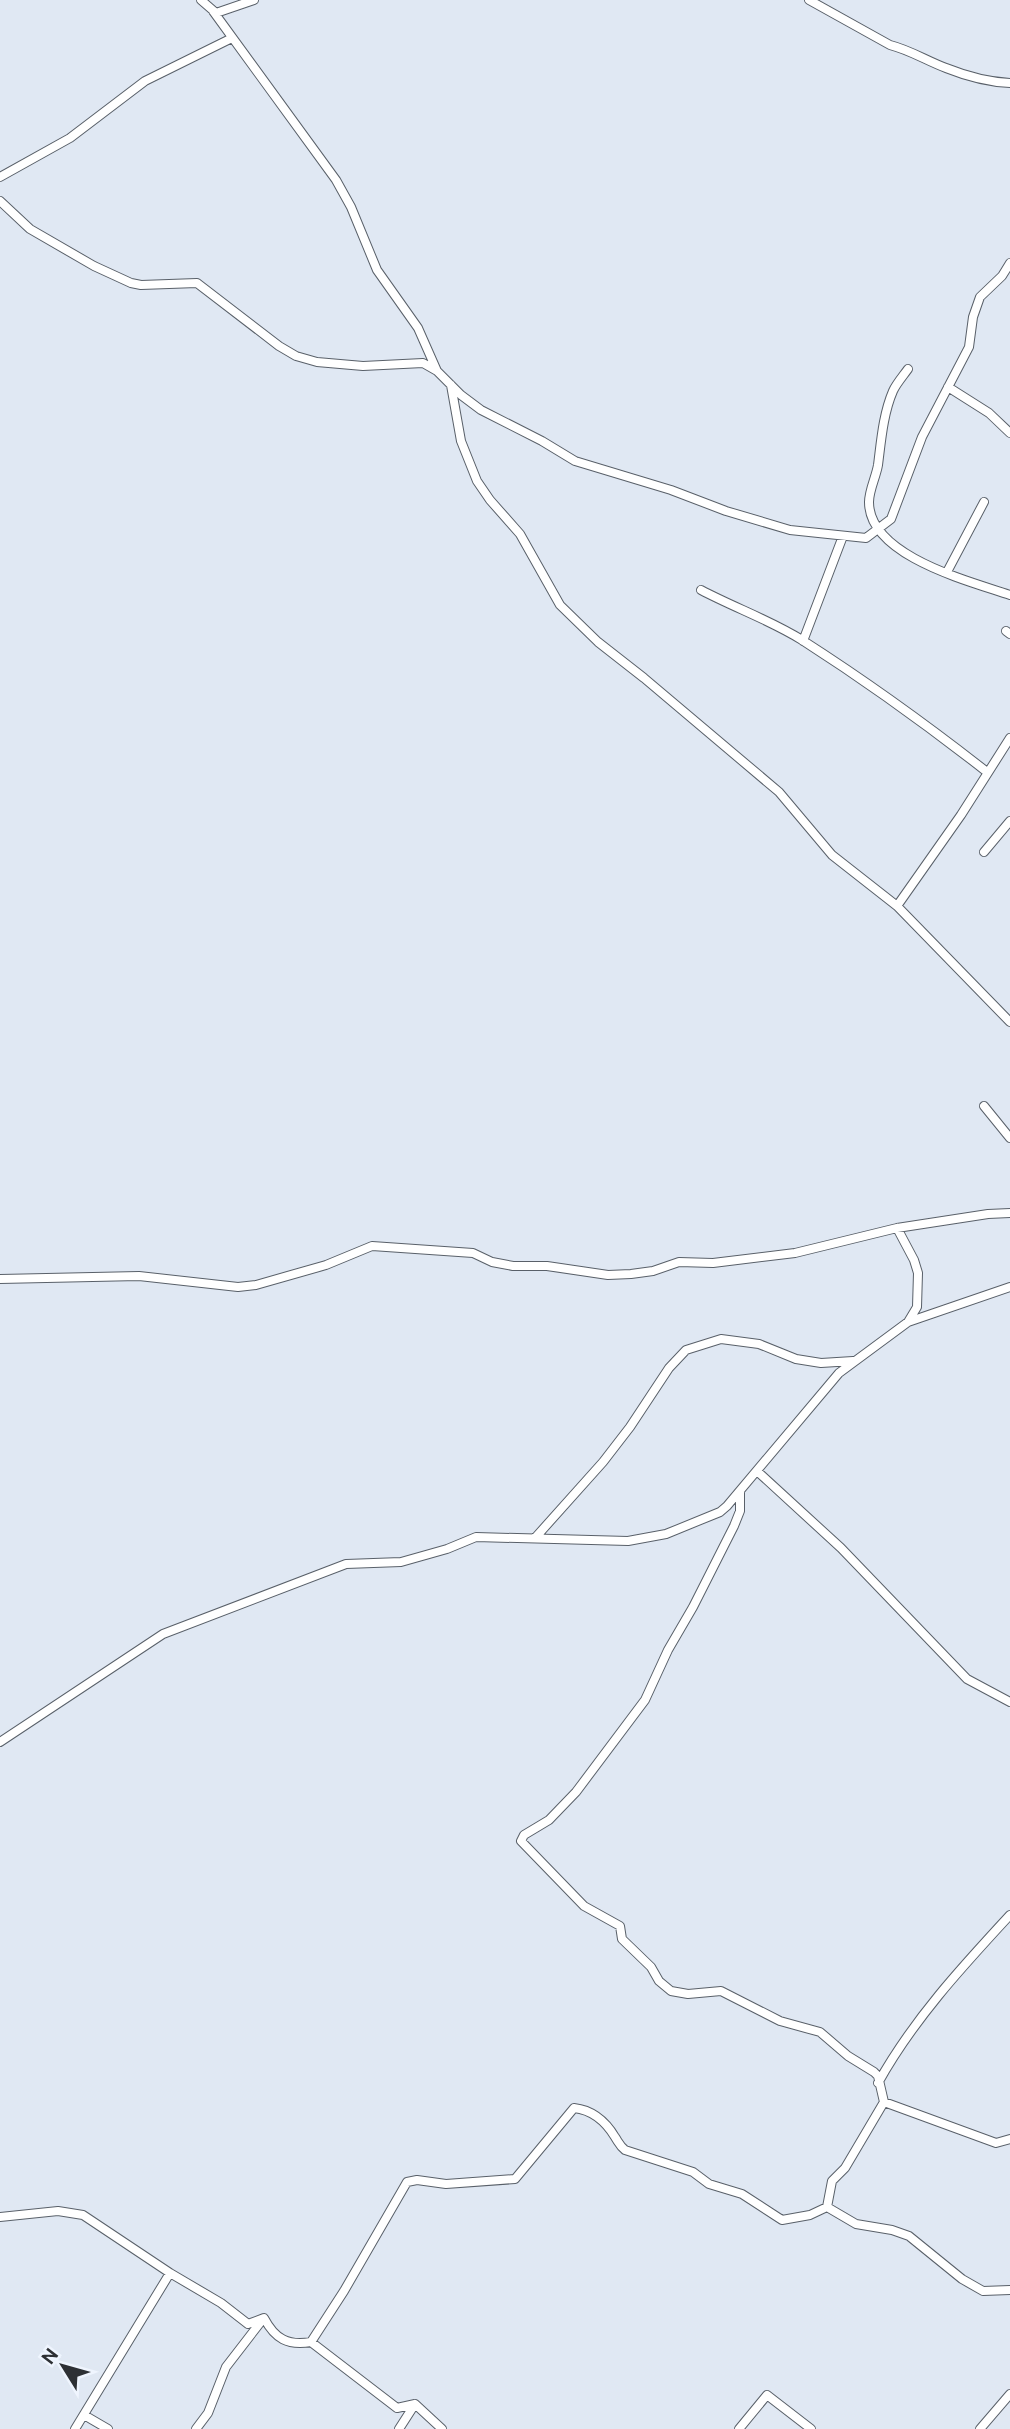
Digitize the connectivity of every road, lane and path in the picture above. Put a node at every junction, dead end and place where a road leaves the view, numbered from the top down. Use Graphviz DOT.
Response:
graph roads {
  1 [pos="201,0"];
  2 [pos="254,0"];
  3 [pos="810,0"];
  4 [pos="213,11"];
  5 [pos="232,38"];
  6 [pos="1010,83"];
  7 [pos="0,177"];
  8 [pos="0,201"];
  9 [pos="1010,263"];
  10 [pos="908,369"];
  11 [pos="437,371"];
  12 [pos="451,385"];
  13 [pos="948,387"];
  14 [pos="1010,423"];
  15 [pos="1010,432"];
  16 [pos="984,502"];
  17 [pos="876,529"];
  18 [pos="844,536"];
  19 [pos="947,572"];
  20 [pos="701,590"];
  21 [pos="1010,595"];
  22 [pos="803,641"];
  23 [pos="1010,738"];
  24 [pos="987,772"];
  25 [pos="1010,821"];
  26 [pos="984,852"];
  27 [pos="897,906"];
  28 [pos="1010,1022"];
  29 [pos="984,1106"];
  30 [pos="1010,1138"];
  31 [pos="1010,1213"];
  32 [pos="897,1228"];
  33 [pos="0,1279"];
  34 [pos="1010,1287"];
  35 [pos="908,1322"];
  36 [pos="853,1361"];
  37 [pos="757,1471"];
  38 [pos="740,1491"];
  39 [pos="535,1538"];
  40 [pos="1010,1702"];
  41 [pos="0,1742"];
  42 [pos="1010,1916"];
  43 [pos="878,2084"];
  44 [pos="884,2102"];
  45 [pos="1010,2139"];
  46 [pos="827,2207"];
  47 [pos="0,2217"];
  48 [pos="170,2273"];
  49 [pos="1010,2290"];
  50 [pos="264,2318"];
  51 [pos="311,2342"];
  52 [pos="1010,2394"];
  53 [pos="415,2404"];
  54 [pos="84,2415"];
  55 [pos="75,2429"];
  56 [pos="108,2429"];
  57 [pos="196,2429"];
  58 [pos="399,2429"];
  59 [pos="442,2429"];
  60 [pos="739,2429"];
  61 [pos="811,2429"];
  62 [pos="980,2429"];
  1 -- 4 [label="street"];
  2 -- 4 [label="street"];
  3 -- 6 [label="street"];
  4 -- 5 [label="street"];
  5 -- 7 [label="street"];
  5 -- 11 [label="street"];
  8 -- 11 [label="street"];
  9 -- 13 [label="street"];
  10 -- 17 [label="street"];
  11 -- 12 [label="street"];
  12 -- 18 [label="street"];
  12 -- 27 [label="street"];
  13 -- 15 [label="street"];
  13 -- 17 [label="street"];
  14 -- 15 [label="street"];
  16 -- 19 [label="street"];
  17 -- 18 [label="street"];
  17 -- 19 [label="street"];
  18 -- 22 [label="street"];
  19 -- 21 [label="street"];
  20 -- 22 [label="street"];
  22 -- 24 [label="street"];
  23 -- 24 [label="street"];
  24 -- 27 [label="street"];
  25 -- 26 [label="street"];
  27 -- 28 [label="street"];
  29 -- 30 [label="street"];
  31 -- 32 [label="street"];
  32 -- 33 [label="street"];
  32 -- 35 [label="street"];
  34 -- 35 [label="street"];
  35 -- 36 [label="street"];
  36 -- 37 [label="street"];
  36 -- 39 [label="street"];
  37 -- 38 [label="street"];
  37 -- 40 [label="street"];
  38 -- 39 [label="street"];
  38 -- 43 [label="street"];
  39 -- 41 [label="street"];
  42 -- 43 [label="street"];
  43 -- 44 [label="street"];
  44 -- 45 [label="street"];
  44 -- 46 [label="street"];
  46 -- 49 [label="street"];
  46 -- 51 [label="street"];
  47 -- 48 [label="street"];
  48 -- 50 [label="street"];
  48 -- 54 [label="street"];
  50 -- 51 [label="street"];
  50 -- 57 [label="street"];
  51 -- 53 [label="street"];
  52 -- 62 [label="street"];
  53 -- 58 [label="street"];
  53 -- 59 [label="street"];
  54 -- 55 [label="street"];
  54 -- 56 [label="street"];
  60 -- 61 [label="street"];
}
